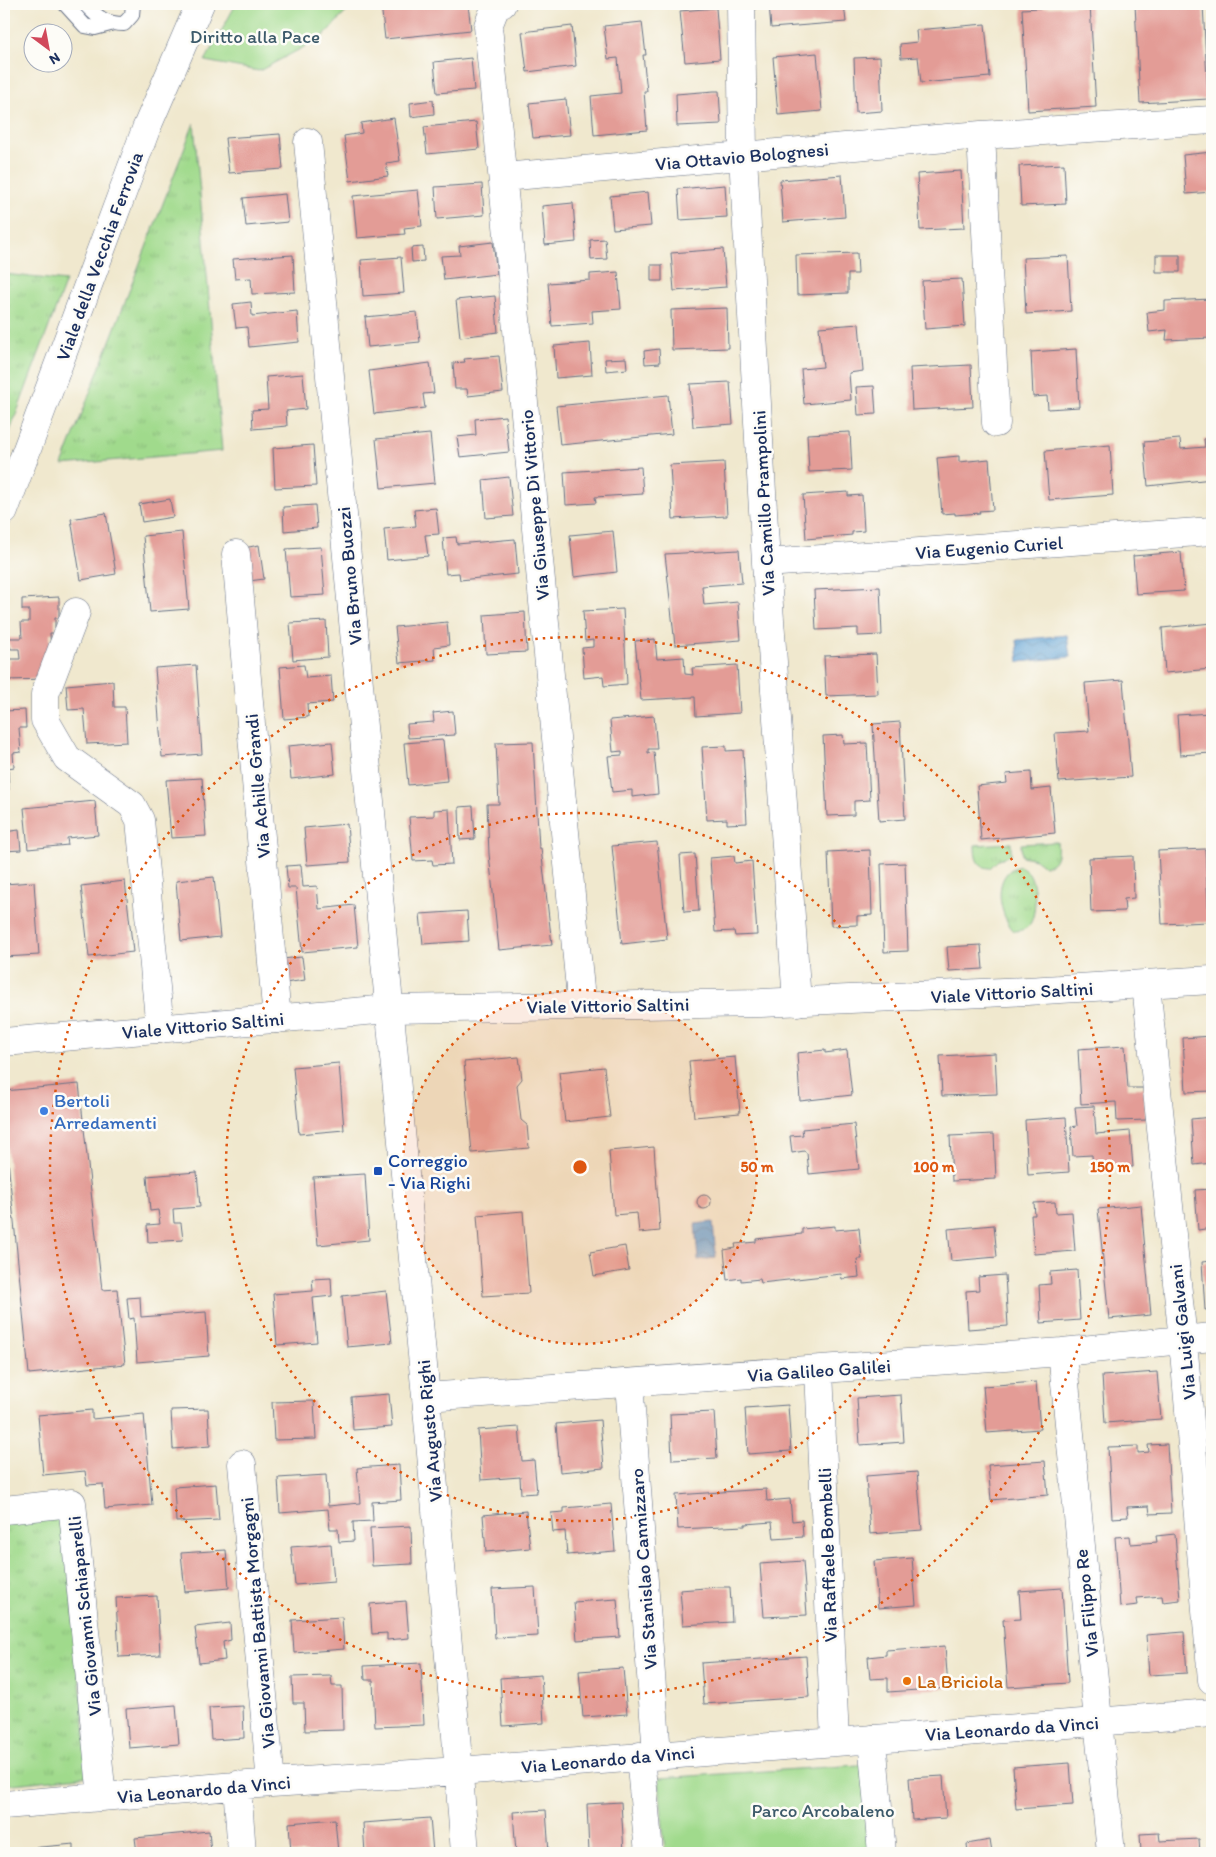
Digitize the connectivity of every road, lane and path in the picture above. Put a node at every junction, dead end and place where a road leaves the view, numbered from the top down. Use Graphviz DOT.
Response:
graph roads {
  1 [pos="65,4"];
  2 [pos="84,4"];
  3 [pos="133,4"];
  4 [pos="200,4"];
  5 [pos="741,4"];
  6 [pos="499,5"];
  7 [pos="110,24"];
  8 [pos="1212,120"];
  9 [pos="981,135"];
  10 [pos="308,142"];
  11 [pos="744,156"];
  12 [pos="503,177"];
  13 [pos="996,422"];
  14 [pos="4,511"];
  15 [pos="1212,531"];
  16 [pos="236,554"];
  17 [pos="766,563"];
  18 [pos="76,612"];
  19 [pos="1212,980"];
  20 [pos="1146,985"];
  21 [pos="797,1002"];
  22 [pos="580,1005"];
  23 [pos="389,1009"];
  24 [pos="277,1019"];
  25 [pos="160,1029"];
  26 [pos="4,1042"];
  27 [pos="1212,1338"];
  28 [pos="1183,1340"];
  29 [pos="1062,1352"];
  30 [pos="819,1370"];
  31 [pos="629,1383"];
  32 [pos="426,1396"];
  33 [pos="242,1464"];
  34 [pos="4,1510"];
  35 [pos="1212,1680"];
  36 [pos="1212,1713"];
  37 [pos="1098,1722"];
  38 [pos="872,1739"];
  39 [pos="835,1741"];
  40 [pos="649,1755"];
  41 [pos="459,1771"];
  42 [pos="271,1783"];
  43 [pos="237,1785"];
  44 [pos="102,1797"];
  45 [pos="4,1805"];
  46 [pos="242,1853"];
  47 [pos="465,1853"];
  48 [pos="649,1853"];
  49 [pos="882,1853"];
  50 [pos="1111,1853"];
  1 -- 7 [label="lane"];
  2 -- 7 [label="lane"];
  3 -- 7 [label="lane"];
  4 -- 14 [label="street, Viale della Vecchia Ferrovia"];
  5 -- 11 [label="street, Via Camillo Prampolini"];
  6 -- 12 [label="street, Via Giuseppe Di Vittorio"];
  8 -- 9 [label="street, Via Ottavio Bolognesi"];
  9 -- 11 [label="street, Via Ottavio Bolognesi"];
  9 -- 13 [label="street"];
  10 -- 23 [label="street, Via Bruno Buozzi"];
  11 -- 12 [label="street, Via Ottavio Bolognesi"];
  11 -- 17 [label="street, Via Camillo Prampolini"];
  12 -- 22 [label="street, Via Giuseppe Di Vittorio"];
  15 -- 17 [label="street, Via Eugenio Curiel"];
  16 -- 24 [label="street, Via Achille Grandi"];
  17 -- 21 [label="street, Via Camillo Prampolini"];
  18 -- 25 [label="street"];
  19 -- 20 [label="street, Viale Vittorio Saltini"];
  20 -- 21 [label="street, Viale Vittorio Saltini"];
  20 -- 28 [label="street, Via Luigi Galvani"];
  21 -- 22 [label="street, Viale Vittorio Saltini"];
  22 -- 23 [label="street, Viale Vittorio Saltini"];
  23 -- 24 [label="street, Viale Vittorio Saltini"];
  23 -- 32 [label="street, Via Augusto Righi"];
  24 -- 25 [label="street, Viale Vittorio Saltini"];
  25 -- 26 [label="street, Viale Vittorio Saltini"];
  27 -- 28 [label="street, Via Galileo Galilei"];
  28 -- 29 [label="street, Via Galileo Galilei"];
  28 -- 35 [label="street, Via Luigi Galvani"];
  29 -- 30 [label="street, Via Galileo Galilei"];
  29 -- 37 [label="street, Via Filippo Re"];
  30 -- 31 [label="street, Via Galileo Galilei"];
  30 -- 39 [label="street, Via Raffaele Bombelli"];
  31 -- 32 [label="street, Via Galileo Galilei"];
  31 -- 40 [label="street, Via Stanislao Cannizzaro"];
  32 -- 41 [label="street, Via Augusto Righi"];
  33 -- 42 [label="street, Via Giovanni Battista Morgagni"];
  34 -- 44 [label="street, Via Giovanni Schiaparelli"];
  36 -- 37 [label="street, Via Leonardo da Vinci"];
  37 -- 38 [label="street, Via Leonardo da Vinci"];
  37 -- 50 [label="street, Via Filippo Re"];
  38 -- 39 [label="street, Via Leonardo da Vinci"];
  38 -- 49 [label="street"];
  39 -- 40 [label="street, Via Leonardo da Vinci"];
  40 -- 41 [label="street, Via Leonardo da Vinci"];
  40 -- 48 [label="street, Via Stanislao Cannizzaro"];
  41 -- 42 [label="street, Via Leonardo da Vinci"];
  41 -- 47 [label="street, Via Augusto Righi"];
  42 -- 43 [label="street, Via Leonardo da Vinci"];
  43 -- 44 [label="street, Via Leonardo da Vinci"];
  43 -- 46 [label="street"];
  44 -- 45 [label="street, Via Leonardo da Vinci"];
}
